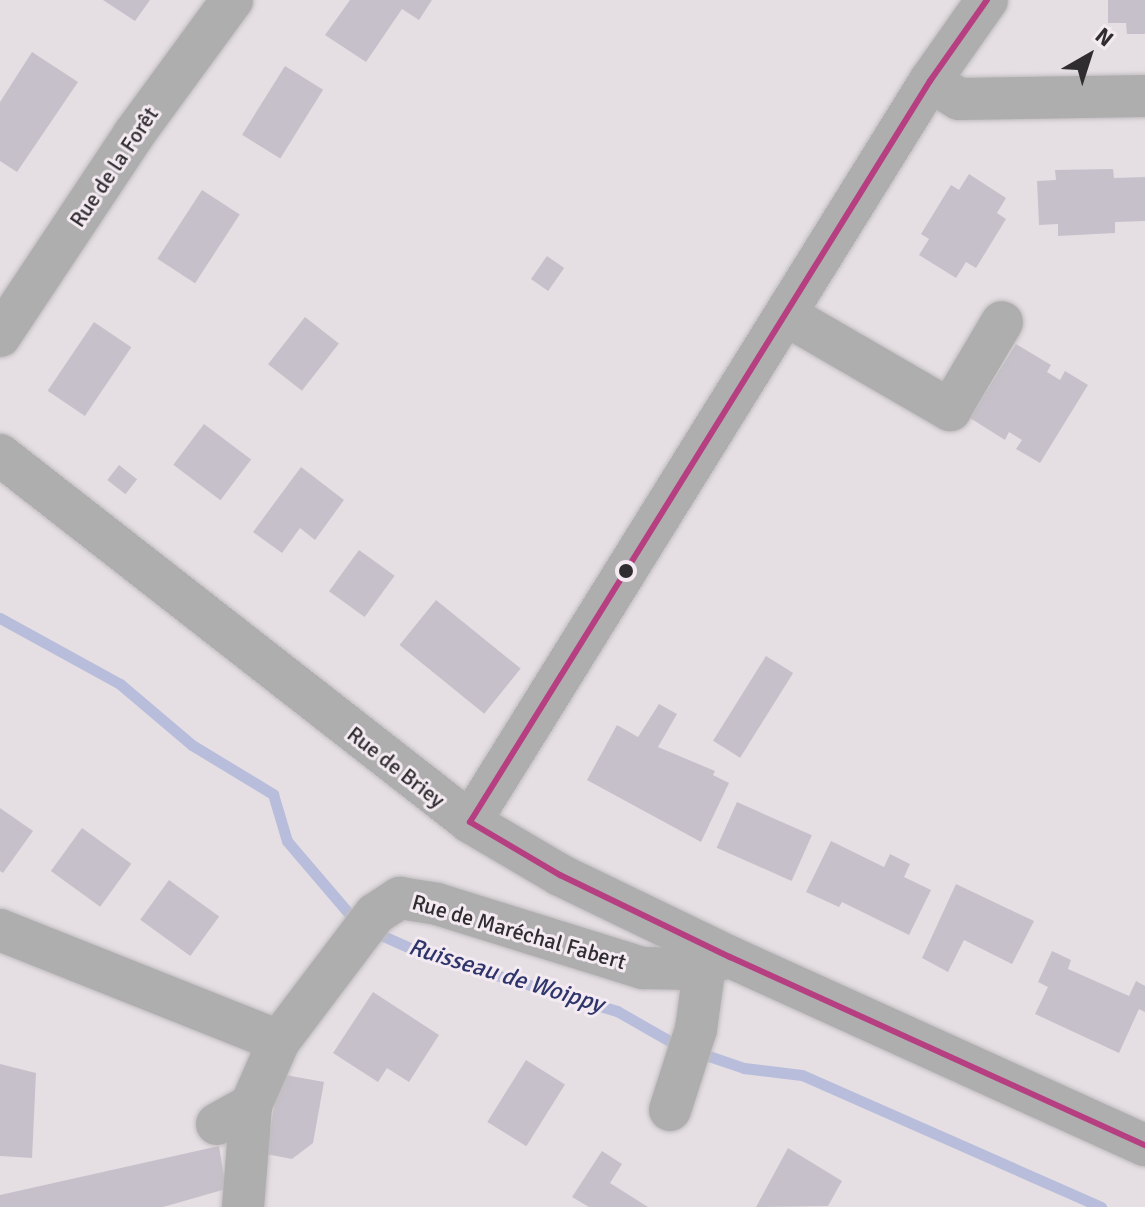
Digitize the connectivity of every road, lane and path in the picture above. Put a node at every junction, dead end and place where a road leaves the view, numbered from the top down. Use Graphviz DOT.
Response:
graph roads {
  1 [pos="232,0"];
  2 [pos="987,0"];
  3 [pos="930,81"];
  4 [pos="1145,96"];
  5 [pos="786,315"];
  6 [pos="1002,322"];
  7 [pos="0,336"];
  8 [pos="0,455"];
  9 [pos="470,822"];
  10 [pos="0,930"];
  11 [pos="717,960"];
  12 [pos="279,1041"];
  13 [pos="670,1110"];
  14 [pos="1145,1145"];
  15 [pos="243,1207"];
  1 -- 7 [label="street, Rue de la Forêt"];
  2 -- 3 [label="street"];
  3 -- 4 [label="street"];
  3 -- 5 [label="street"];
  5 -- 6 [label="street"];
  5 -- 9 [label="street"];
  8 -- 9 [label="street, Rue de Briey"];
  9 -- 11 [label="street, Rue de Briey"];
  10 -- 12 [label="street"];
  11 -- 12 [label="street, Rue de Maréchal Fabert"];
  11 -- 13 [label="street"];
  11 -- 14 [label="street, Rue de Briey"];
  12 -- 15 [label="street, Rue de Maréchal Fabert"];
}
